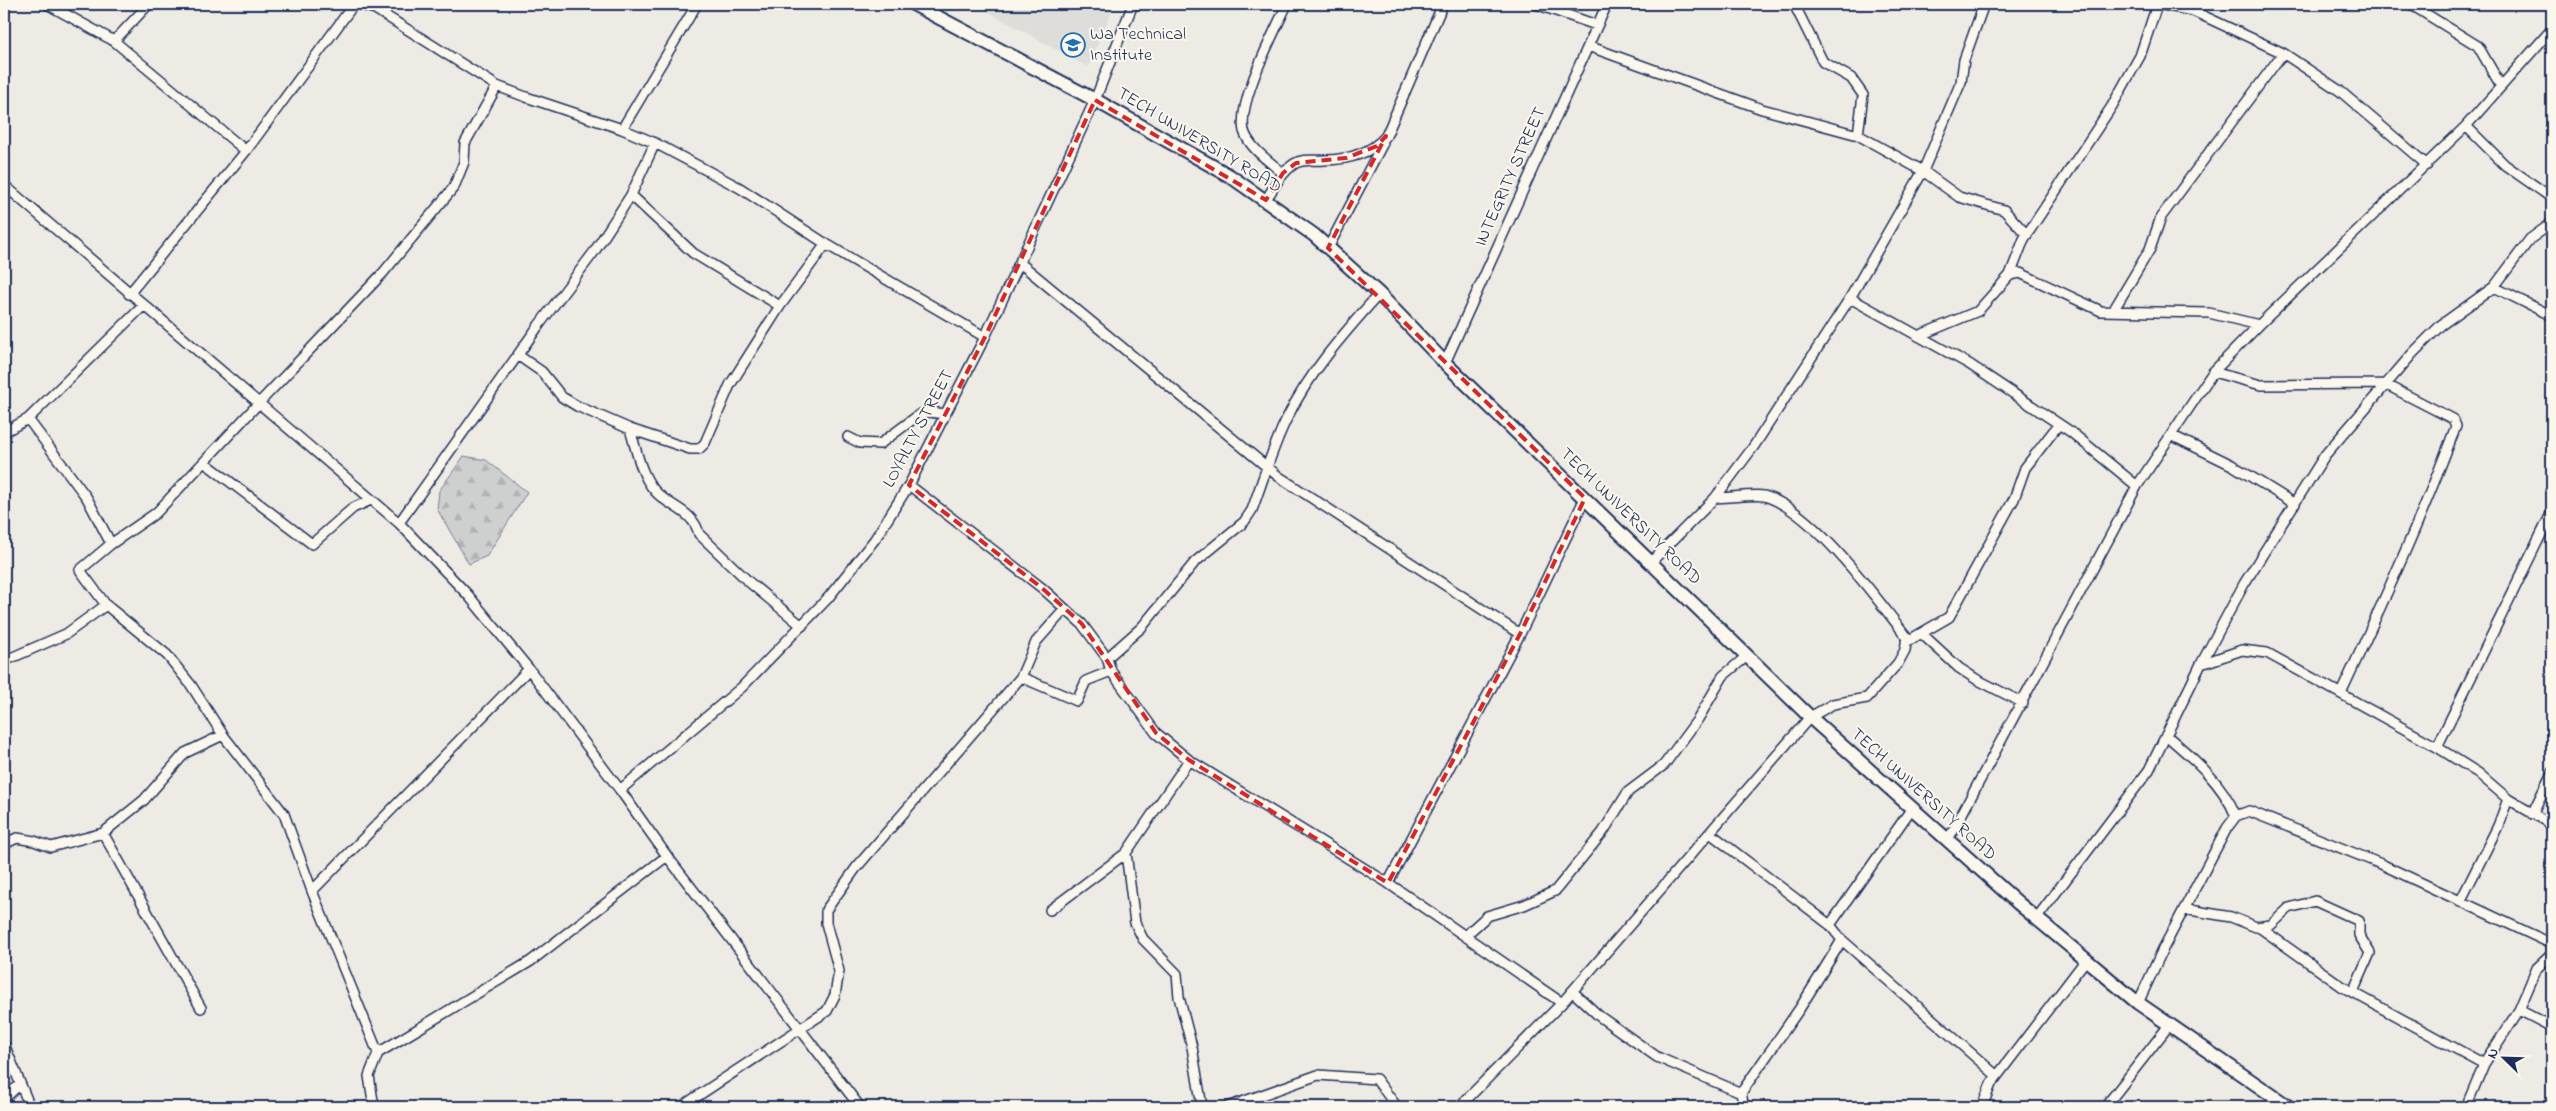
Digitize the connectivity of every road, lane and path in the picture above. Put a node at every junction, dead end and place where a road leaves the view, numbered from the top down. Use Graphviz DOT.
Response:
graph roads {
  1 [pos="47,4"];
  2 [pos="149,4"];
  3 [pos="354,4"];
  4 [pos="359,4"];
  5 [pos="697,4"];
  6 [pos="913,4"];
  7 [pos="1134,4"];
  8 [pos="1288,4"];
  9 [pos="1443,4"];
  10 [pos="1536,4"];
  11 [pos="1606,4"];
  12 [pos="1794,4"];
  13 [pos="1984,4"];
  14 [pos="2156,4"];
  15 [pos="2410,4"];
  16 [pos="1596,25"];
  17 [pos="2552,29"];
  18 [pos="114,41"];
  19 [pos="1588,46"];
  20 [pos="2283,53"];
  21 [pos="497,86"];
  22 [pos="2501,86"];
  23 [pos="1095,100"];
  24 [pos="2466,126"];
  25 [pos="622,129"];
  26 [pos="1858,135"];
  27 [pos="1386,136"];
  28 [pos="655,142"];
  29 [pos="246,150"];
  30 [pos="2427,165"];
  31 [pos="1923,170"];
  32 [pos="1283,173"];
  33 [pos="4,185"];
  34 [pos="631,195"];
  35 [pos="2552,198"];
  36 [pos="1266,200"];
  37 [pos="2552,223"];
  38 [pos="2027,235"];
  39 [pos="826,244"];
  40 [pos="1328,248"];
  41 [pos="1020,263"];
  42 [pos="2010,275"];
  43 [pos="2494,287"];
  44 [pos="129,294"];
  45 [pos="1379,294"];
  46 [pos="1850,298"];
  47 [pos="143,306"];
  48 [pos="780,306"];
  49 [pos="2113,311"];
  50 [pos="2552,316"];
  51 [pos="2259,325"];
  52 [pos="1918,336"];
  53 [pos="985,337"];
  54 [pos="519,356"];
  55 [pos="1445,363"];
  56 [pos="2213,372"];
  57 [pos="2385,384"];
  58 [pos="258,404"];
  59 [pos="946,414"];
  60 [pos="28,419"];
  61 [pos="2059,424"];
  62 [pos="630,429"];
  63 [pos="4,432"];
  64 [pos="2172,435"];
  65 [pos="848,437"];
  66 [pos="204,462"];
  67 [pos="1267,467"];
  68 [pos="909,485"];
  69 [pos="2137,486"];
  70 [pos="1585,498"];
  71 [pos="1715,498"];
  72 [pos="371,500"];
  73 [pos="2295,504"];
  74 [pos="2552,512"];
  75 [pos="399,523"];
  76 [pos="111,544"];
  77 [pos="1650,563"];
  78 [pos="106,605"];
  79 [pos="1065,609"];
  80 [pos="802,626"];
  81 [pos="1921,633"];
  82 [pos="1520,634"];
  83 [pos="1906,642"];
  84 [pos="1747,656"];
  85 [pos="1107,658"];
  86 [pos="4,661"];
  87 [pos="2201,664"];
  88 [pos="529,670"];
  89 [pos="1111,671"];
  90 [pos="1021,677"];
  91 [pos="2341,693"];
  92 [pos="2023,703"];
  93 [pos="1810,717"];
  94 [pos="223,735"];
  95 [pos="2166,735"];
  96 [pos="2437,747"];
  97 [pos="1189,760"];
  98 [pos="2552,773"];
  99 [pos="620,790"];
  100 [pos="2508,799"];
  101 [pos="1912,808"];
  102 [pos="2532,814"];
  103 [pos="2236,816"];
  104 [pos="2552,826"];
  105 [pos="103,833"];
  106 [pos="1710,833"];
  107 [pos="1948,840"];
  108 [pos="4,844"];
  109 [pos="1126,853"];
  110 [pos="667,856"];
  111 [pos="1388,883"];
  112 [pos="312,891"];
  113 [pos="2460,902"];
  114 [pos="2184,909"];
  115 [pos="1050,910"];
  116 [pos="2036,919"];
  117 [pos="1830,925"];
  118 [pos="2259,927"];
  119 [pos="1465,936"];
  120 [pos="1842,940"];
  121 [pos="2552,944"];
  122 [pos="2552,954"];
  123 [pos="2086,961"];
  124 [pos="1572,991"];
  125 [pos="2353,992"];
  126 [pos="1562,1003"];
  127 [pos="2138,1003"];
  128 [pos="201,1008"];
  129 [pos="2519,1010"];
  130 [pos="2170,1024"];
  131 [pos="2552,1026"];
  132 [pos="799,1028"];
  133 [pos="4,1044"];
  134 [pos="378,1053"];
  135 [pos="2484,1064"];
  136 [pos="1997,1076"];
  137 [pos="20,1084"];
  138 [pos="1741,1094"];
  139 [pos="4,1099"];
  140 [pos="30,1107"];
  141 [pos="374,1107"];
  142 [pos="681,1107"];
  143 [pos="860,1107"];
  144 [pos="1202,1107"];
  145 [pos="1228,1107"];
  146 [pos="1397,1107"];
  147 [pos="1459,1107"];
  148 [pos="1744,1107"];
  149 [pos="1982,1107"];
  150 [pos="2105,1107"];
  151 [pos="2289,1107"];
  152 [pos="2466,1107"];
  1 -- 18 [label="street"];
  2 -- 18 [label="street"];
  3 -- 29 [label="street"];
  4 -- 21 [label="street"];
  5 -- 25 [label="street"];
  6 -- 23 [label="street, TECH UNIVERSITY ROAD"];
  7 -- 23 [label="street, LOYALTY STREET"];
  8 -- 32 [label="street"];
  9 -- 27 [label="street"];
  10 -- 16 [label="street"];
  11 -- 16 [label="street, INTEGRITY STREET"];
  12 -- 26 [label="street"];
  13 -- 31 [label="street"];
  14 -- 20 [label="street"];
  14 -- 38 [label="street"];
  15 -- 22 [label="street"];
  16 -- 19 [label="street, INTEGRITY STREET"];
  17 -- 22 [label="street"];
  18 -- 29 [label="street"];
  19 -- 26 [label="street"];
  19 -- 55 [label="street, INTEGRITY STREET"];
  20 -- 30 [label="street"];
  20 -- 49 [label="street"];
  21 -- 25 [label="street"];
  21 -- 58 [label="street"];
  22 -- 24 [label="street"];
  23 -- 36 [label="street, TECH UNIVERSITY ROAD"];
  23 -- 41 [label="street, LOYALTY STREET"];
  24 -- 30 [label="street"];
  24 -- 35 [label="street"];
  25 -- 28 [label="street"];
  26 -- 31 [label="street"];
  27 -- 32 [label="street"];
  27 -- 40 [label="street"];
  28 -- 34 [label="street"];
  28 -- 39 [label="street"];
  29 -- 44 [label="street"];
  30 -- 51 [label="street"];
  31 -- 38 [label="street"];
  31 -- 46 [label="street"];
  32 -- 36 [label="street"];
  33 -- 44 [label="street"];
  34 -- 48 [label="street"];
  34 -- 54 [label="street"];
  36 -- 40 [label="street, TECH UNIVERSITY ROAD"];
  37 -- 43 [label="street"];
  38 -- 42 [label="street"];
  39 -- 48 [label="street"];
  39 -- 53 [label="street"];
  40 -- 45 [label="street, TECH UNIVERSITY ROAD"];
  41 -- 53 [label="street, LOYALTY STREET"];
  41 -- 67 [label="street"];
  42 -- 49 [label="street"];
  42 -- 52 [label="street"];
  43 -- 50 [label="street"];
  43 -- 57 [label="street"];
  44 -- 47 [label="street"];
  45 -- 55 [label="street, TECH UNIVERSITY ROAD"];
  45 -- 67 [label="street"];
  46 -- 52 [label="street"];
  46 -- 71 [label="street"];
  47 -- 58 [label="street"];
  47 -- 60 [label="street"];
  48 -- 62 [label="street"];
  49 -- 51 [label="street"];
  51 -- 56 [label="street"];
  52 -- 61 [label="street"];
  53 -- 59 [label="street, LOYALTY STREET"];
  54 -- 62 [label="street"];
  54 -- 75 [label="street"];
  55 -- 70 [label="street, TECH UNIVERSITY ROAD"];
  56 -- 57 [label="street"];
  56 -- 64 [label="street"];
  57 -- 73 [label="street"];
  57 -- 91 [label="street"];
  58 -- 66 [label="street"];
  58 -- 72 [label="street"];
  59 -- 65 [label="street"];
  59 -- 68 [label="street, LOYALTY STREET"];
  60 -- 63 [label="street"];
  60 -- 76 [label="street"];
  61 -- 69 [label="street"];
  61 -- 81 [label="street"];
  62 -- 80 [label="street"];
  64 -- 69 [label="street"];
  64 -- 73 [label="street"];
  66 -- 72 [label="street"];
  66 -- 76 [label="street"];
  67 -- 82 [label="street"];
  67 -- 85 [label="street"];
  68 -- 79 [label="street"];
  68 -- 80 [label="street, LOYALTY STREET"];
  69 -- 92 [label="street"];
  70 -- 77 [label="street, TECH UNIVERSITY ROAD"];
  70 -- 82 [label="street"];
  71 -- 77 [label="street"];
  71 -- 83 [label="street"];
  72 -- 75 [label="street"];
  73 -- 87 [label="street"];
  74 -- 96 [label="street"];
  75 -- 88 [label="street"];
  76 -- 78 [label="street"];
  77 -- 84 [label="street, TECH UNIVERSITY ROAD"];
  78 -- 86 [label="street"];
  78 -- 94 [label="street"];
  79 -- 85 [label="street"];
  79 -- 90 [label="street"];
  80 -- 99 [label="street, LOYALTY STREET"];
  81 -- 83 [label="street"];
  81 -- 92 [label="street"];
  82 -- 111 [label="street"];
  83 -- 93 [label="street"];
  84 -- 93 [label="street, TECH UNIVERSITY ROAD"];
  84 -- 119 [label="street"];
  85 -- 89 [label="street"];
  87 -- 91 [label="street"];
  87 -- 95 [label="street"];
  88 -- 99 [label="street"];
  88 -- 112 [label="street"];
  89 -- 90 [label="street"];
  89 -- 97 [label="street"];
  90 -- 132 [label="street"];
  91 -- 96 [label="street"];
  92 -- 107 [label="street"];
  93 -- 101 [label="street, TECH UNIVERSITY ROAD"];
  93 -- 106 [label="street"];
  94 -- 105 [label="street"];
  94 -- 112 [label="street"];
  95 -- 103 [label="street"];
  95 -- 116 [label="street"];
  96 -- 100 [label="street"];
  97 -- 109 [label="street"];
  97 -- 111 [label="street"];
  98 -- 102 [label="street"];
  99 -- 110 [label="street"];
  100 -- 102 [label="street"];
  100 -- 113 [label="street"];
  101 -- 107 [label="street, TECH UNIVERSITY ROAD"];
  101 -- 117 [label="street"];
  102 -- 104 [label="street"];
  103 -- 113 [label="street"];
  103 -- 114 [label="street"];
  105 -- 108 [label="street"];
  105 -- 128 [label="street"];
  106 -- 117 [label="street"];
  106 -- 124 [label="street"];
  107 -- 116 [label="street, TECH UNIVERSITY ROAD"];
  109 -- 115 [label="street"];
  109 -- 144 [label="street"];
  110 -- 132 [label="street"];
  110 -- 134 [label="street"];
  111 -- 119 [label="street"];
  112 -- 134 [label="street"];
  113 -- 121 [label="street"];
  114 -- 118 [label="street"];
  114 -- 127 [label="street"];
  116 -- 123 [label="street, TECH UNIVERSITY ROAD"];
  117 -- 120 [label="street"];
  118 -- 125 [label="street"];
  118 -- 125 [label="street"];
  119 -- 126 [label="street"];
  120 -- 136 [label="street"];
  120 -- 138 [label="street"];
  122 -- 129 [label="street"];
  123 -- 127 [label="street, TECH UNIVERSITY ROAD"];
  123 -- 136 [label="street"];
  124 -- 126 [label="street"];
  124 -- 138 [label="street"];
  125 -- 135 [label="street"];
  126 -- 147 [label="street"];
  127 -- 130 [label="street, TECH UNIVERSITY ROAD"];
  129 -- 131 [label="street"];
  129 -- 135 [label="street"];
  130 -- 150 [label="street"];
  130 -- 151 [label="street, TECH UNIVERSITY ROAD"];
  132 -- 142 [label="street"];
  132 -- 143 [label="street"];
  133 -- 137 [label="street"];
  134 -- 141 [label="street"];
  135 -- 152 [label="street"];
  136 -- 149 [label="street"];
  137 -- 139 [label="street"];
  137 -- 140 [label="street"];
  138 -- 148 [label="street"];
  145 -- 146 [label="street"];
}
